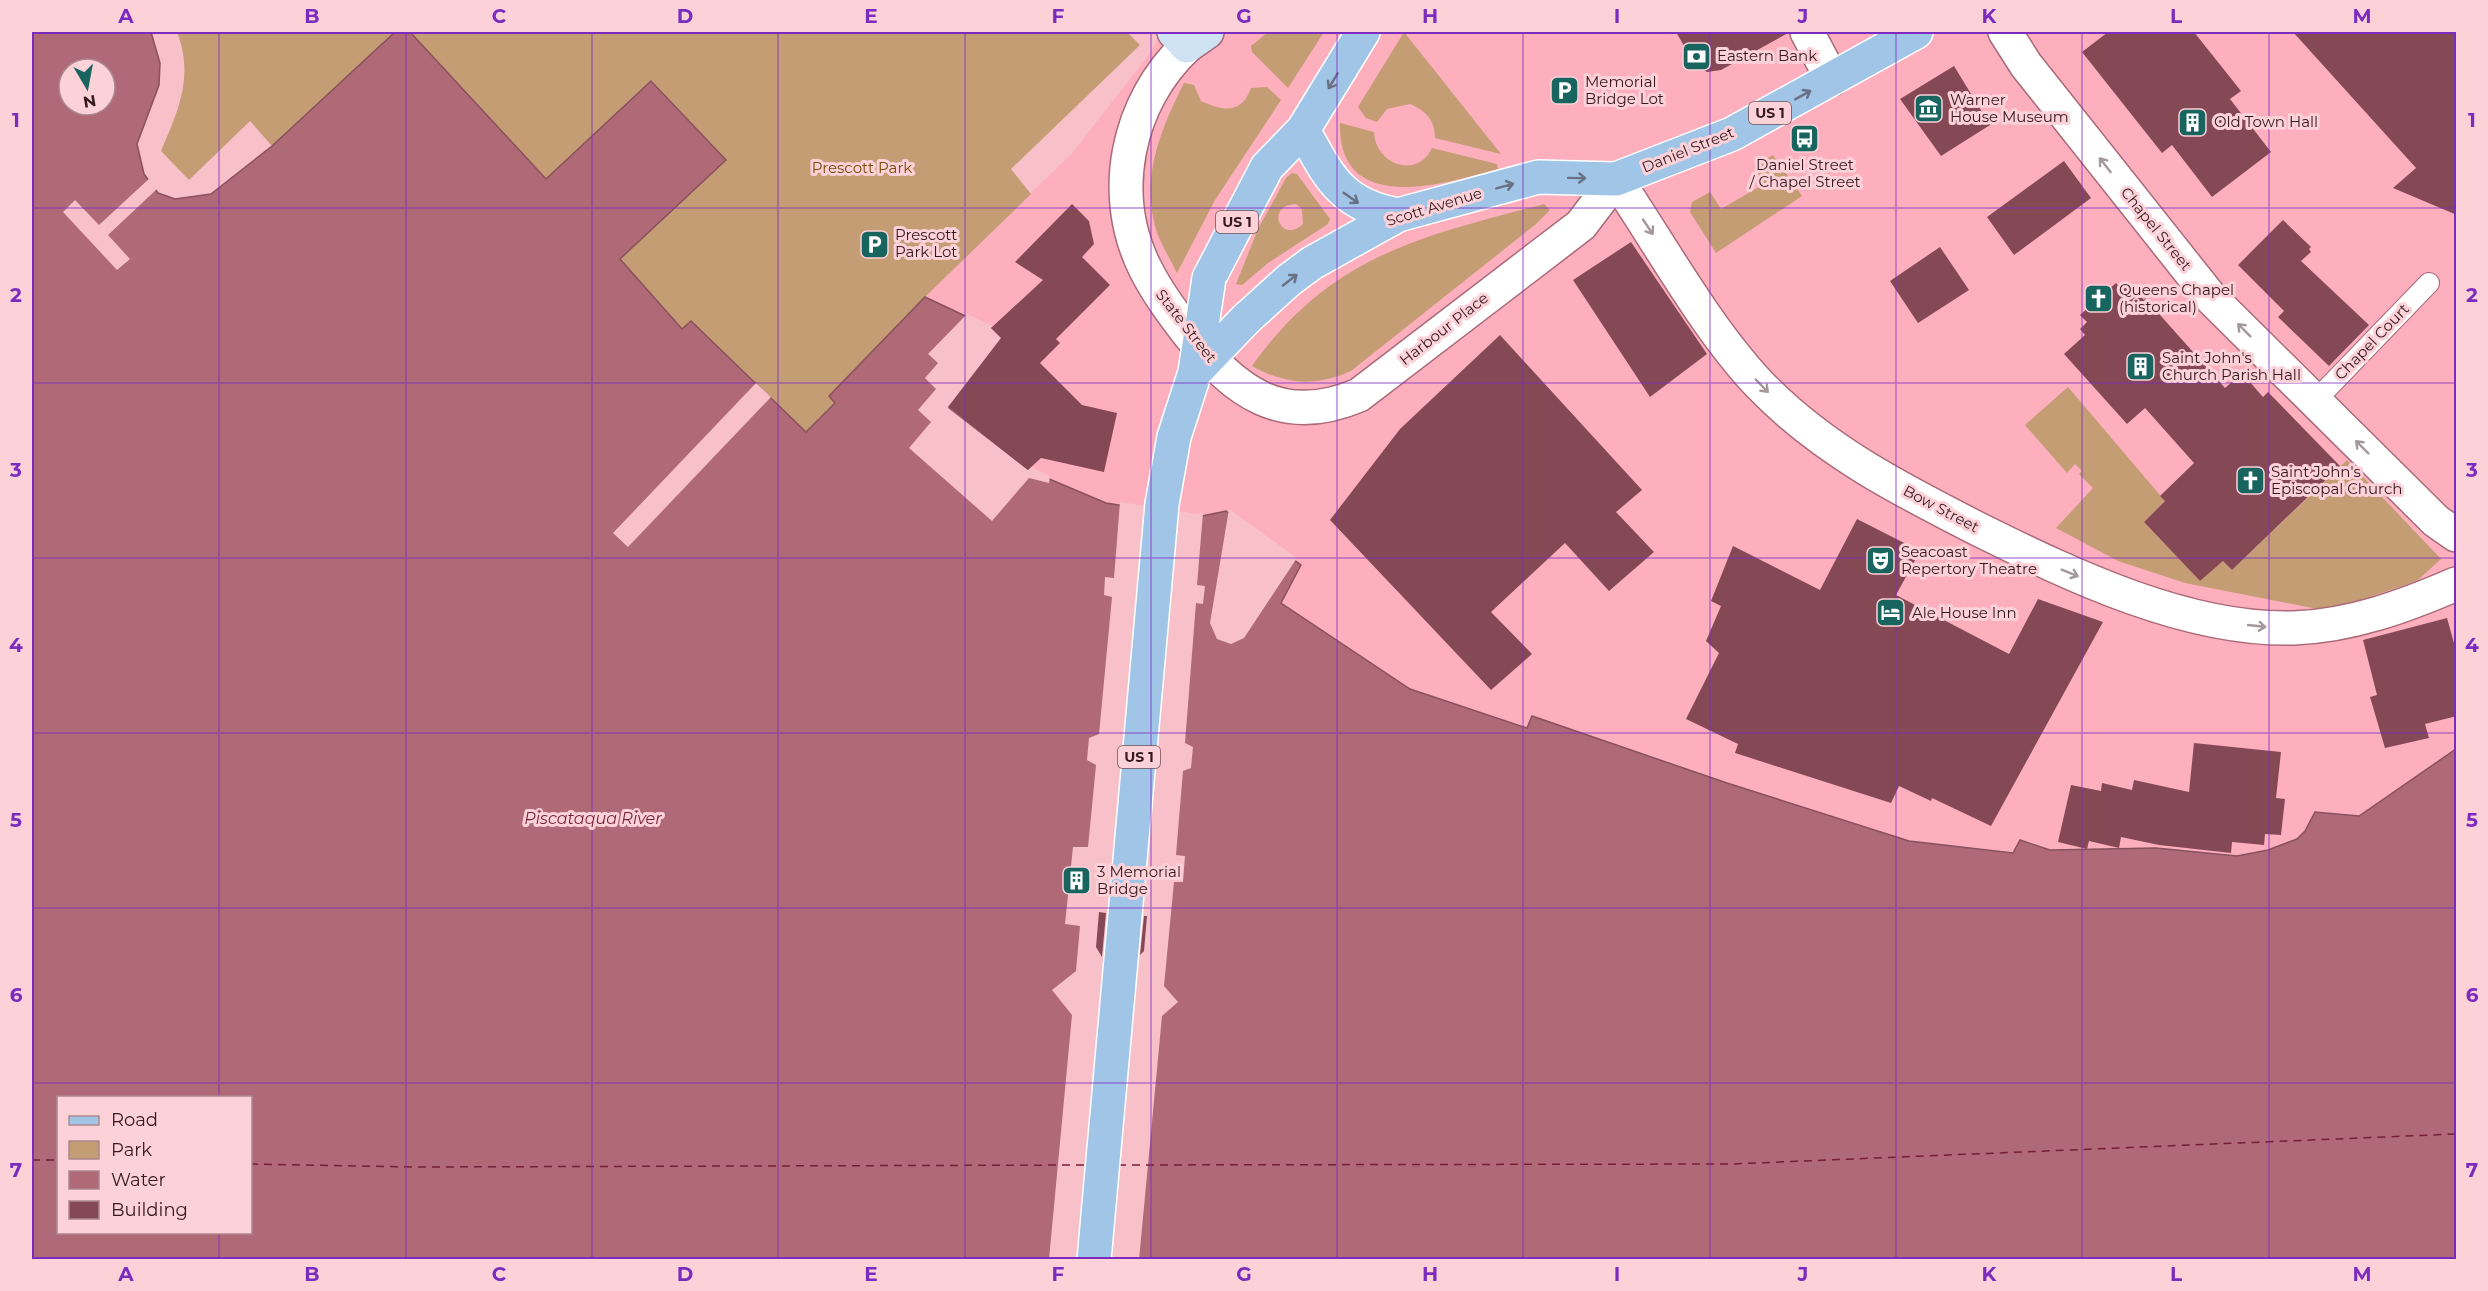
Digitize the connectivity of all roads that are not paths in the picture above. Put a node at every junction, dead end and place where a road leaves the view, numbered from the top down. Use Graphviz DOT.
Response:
graph roads {
  1 [pos="1363,32"];
  2 [pos="1807,32"];
  3 [pos="1916,32"];
  4 [pos="2005,32"];
  5 [pos="1189,36"];
  6 [pos="1832,79"];
  7 [pos="1303,130"];
  8 [pos="1616,178"];
  9 [pos="1398,215"];
  10 [pos="2429,283"];
  11 [pos="1195,372"];
  12 [pos="1243,389"];
  13 [pos="2315,401"];
  14 [pos="2457,535"];
  15 [pos="2457,584"];
  16 [pos="1094,1260"];
  1 -- 7 [label="main road, US 1, one-way"];
  2 -- 6 [label="street"];
  3 -- 6 [label="main road, Daniel Street / US 1"];
  13 -- 4 [label="street, Chapel Street, one-way"];
  5 -- 12 [label="street, State Street"];
  8 -- 6 [label="main road, Daniel Street / US 1, one-way"];
  7 -- 9 [label="main road, one-way"];
  7 -- 11 [label="main road, US 1, bridge"];
  9 -- 8 [label="main road, Scott Avenue / US 1, one-way"];
  8 -- 12 [label="street, Harbour Place"];
  8 -- 15 [label="street, Bow Street, one-way"];
  11 -- 9 [label="main road, Scott Avenue / US 1, one-way, bridge"];
  10 -- 13 [label="lane, Chapel Court"];
  11 -- 16 [label="main road, US 1"];
  14 -- 13 [label="street, Chapel Street, one-way"];
}
